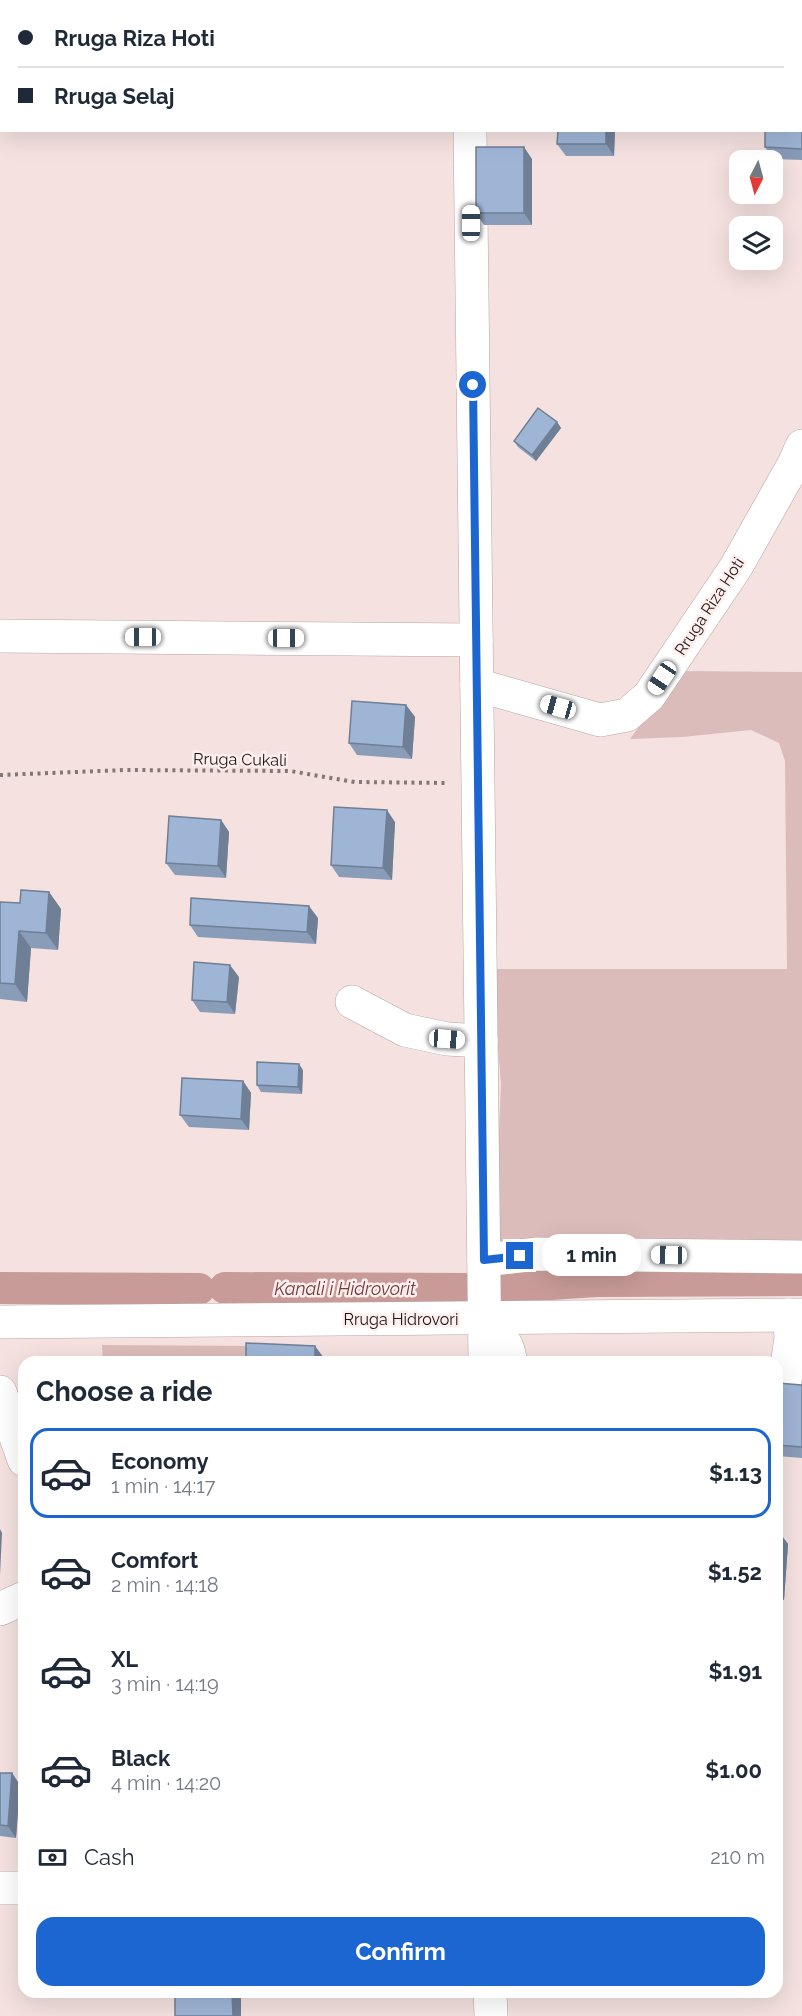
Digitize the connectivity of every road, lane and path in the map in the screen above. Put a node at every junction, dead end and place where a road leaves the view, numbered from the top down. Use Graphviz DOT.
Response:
graph roads {
  1 [pos="470,132"];
  2 [pos="802,446"];
  3 [pos="0,636"];
  4 [pos="476,640"];
  5 [pos="477,685"];
  6 [pos="0,775"];
  7 [pos="478,783"];
  8 [pos="352,1002"];
  9 [pos="481,1041"];
  10 [pos="802,1257"];
  11 [pos="484,1260"];
  12 [pos="795,1315"];
  13 [pos="484,1318"];
  14 [pos="0,1322"];
  15 [pos="485,1356"];
  16 [pos="510,1356"];
  17 [pos="788,1388"];
  18 [pos="0,1392"];
  19 [pos="18,1443"];
  20 [pos="18,1601"];
  21 [pos="0,1609"];
  22 [pos="0,1888"];
  23 [pos="18,1888"];
  24 [pos="490,1998"];
  25 [pos="491,2016"];
  1 -- 4 [label="street"];
  2 -- 5 [label="street, Rruga Riza Hoti"];
  3 -- 4 [label="street"];
  4 -- 5 [label="street"];
  5 -- 7 [label="street"];
  6 -- 7 [label="path, Rruga Cukali"];
  7 -- 9 [label="street"];
  8 -- 9 [label="street"];
  9 -- 11 [label="street"];
  10 -- 11 [label="street"];
  11 -- 13 [label="street"];
  12 -- 13 [label="street, Rruga Hidrovori"];
  12 -- 17 [label="street"];
  13 -- 14 [label="street, Rruga Hidrovori"];
  13 -- 15 [label="street"];
  13 -- 16 [label="street"];
  18 -- 19 [label="street"];
  20 -- 21 [label="street"];
  22 -- 23 [label="street"];
  24 -- 25 [label="street"];
}
